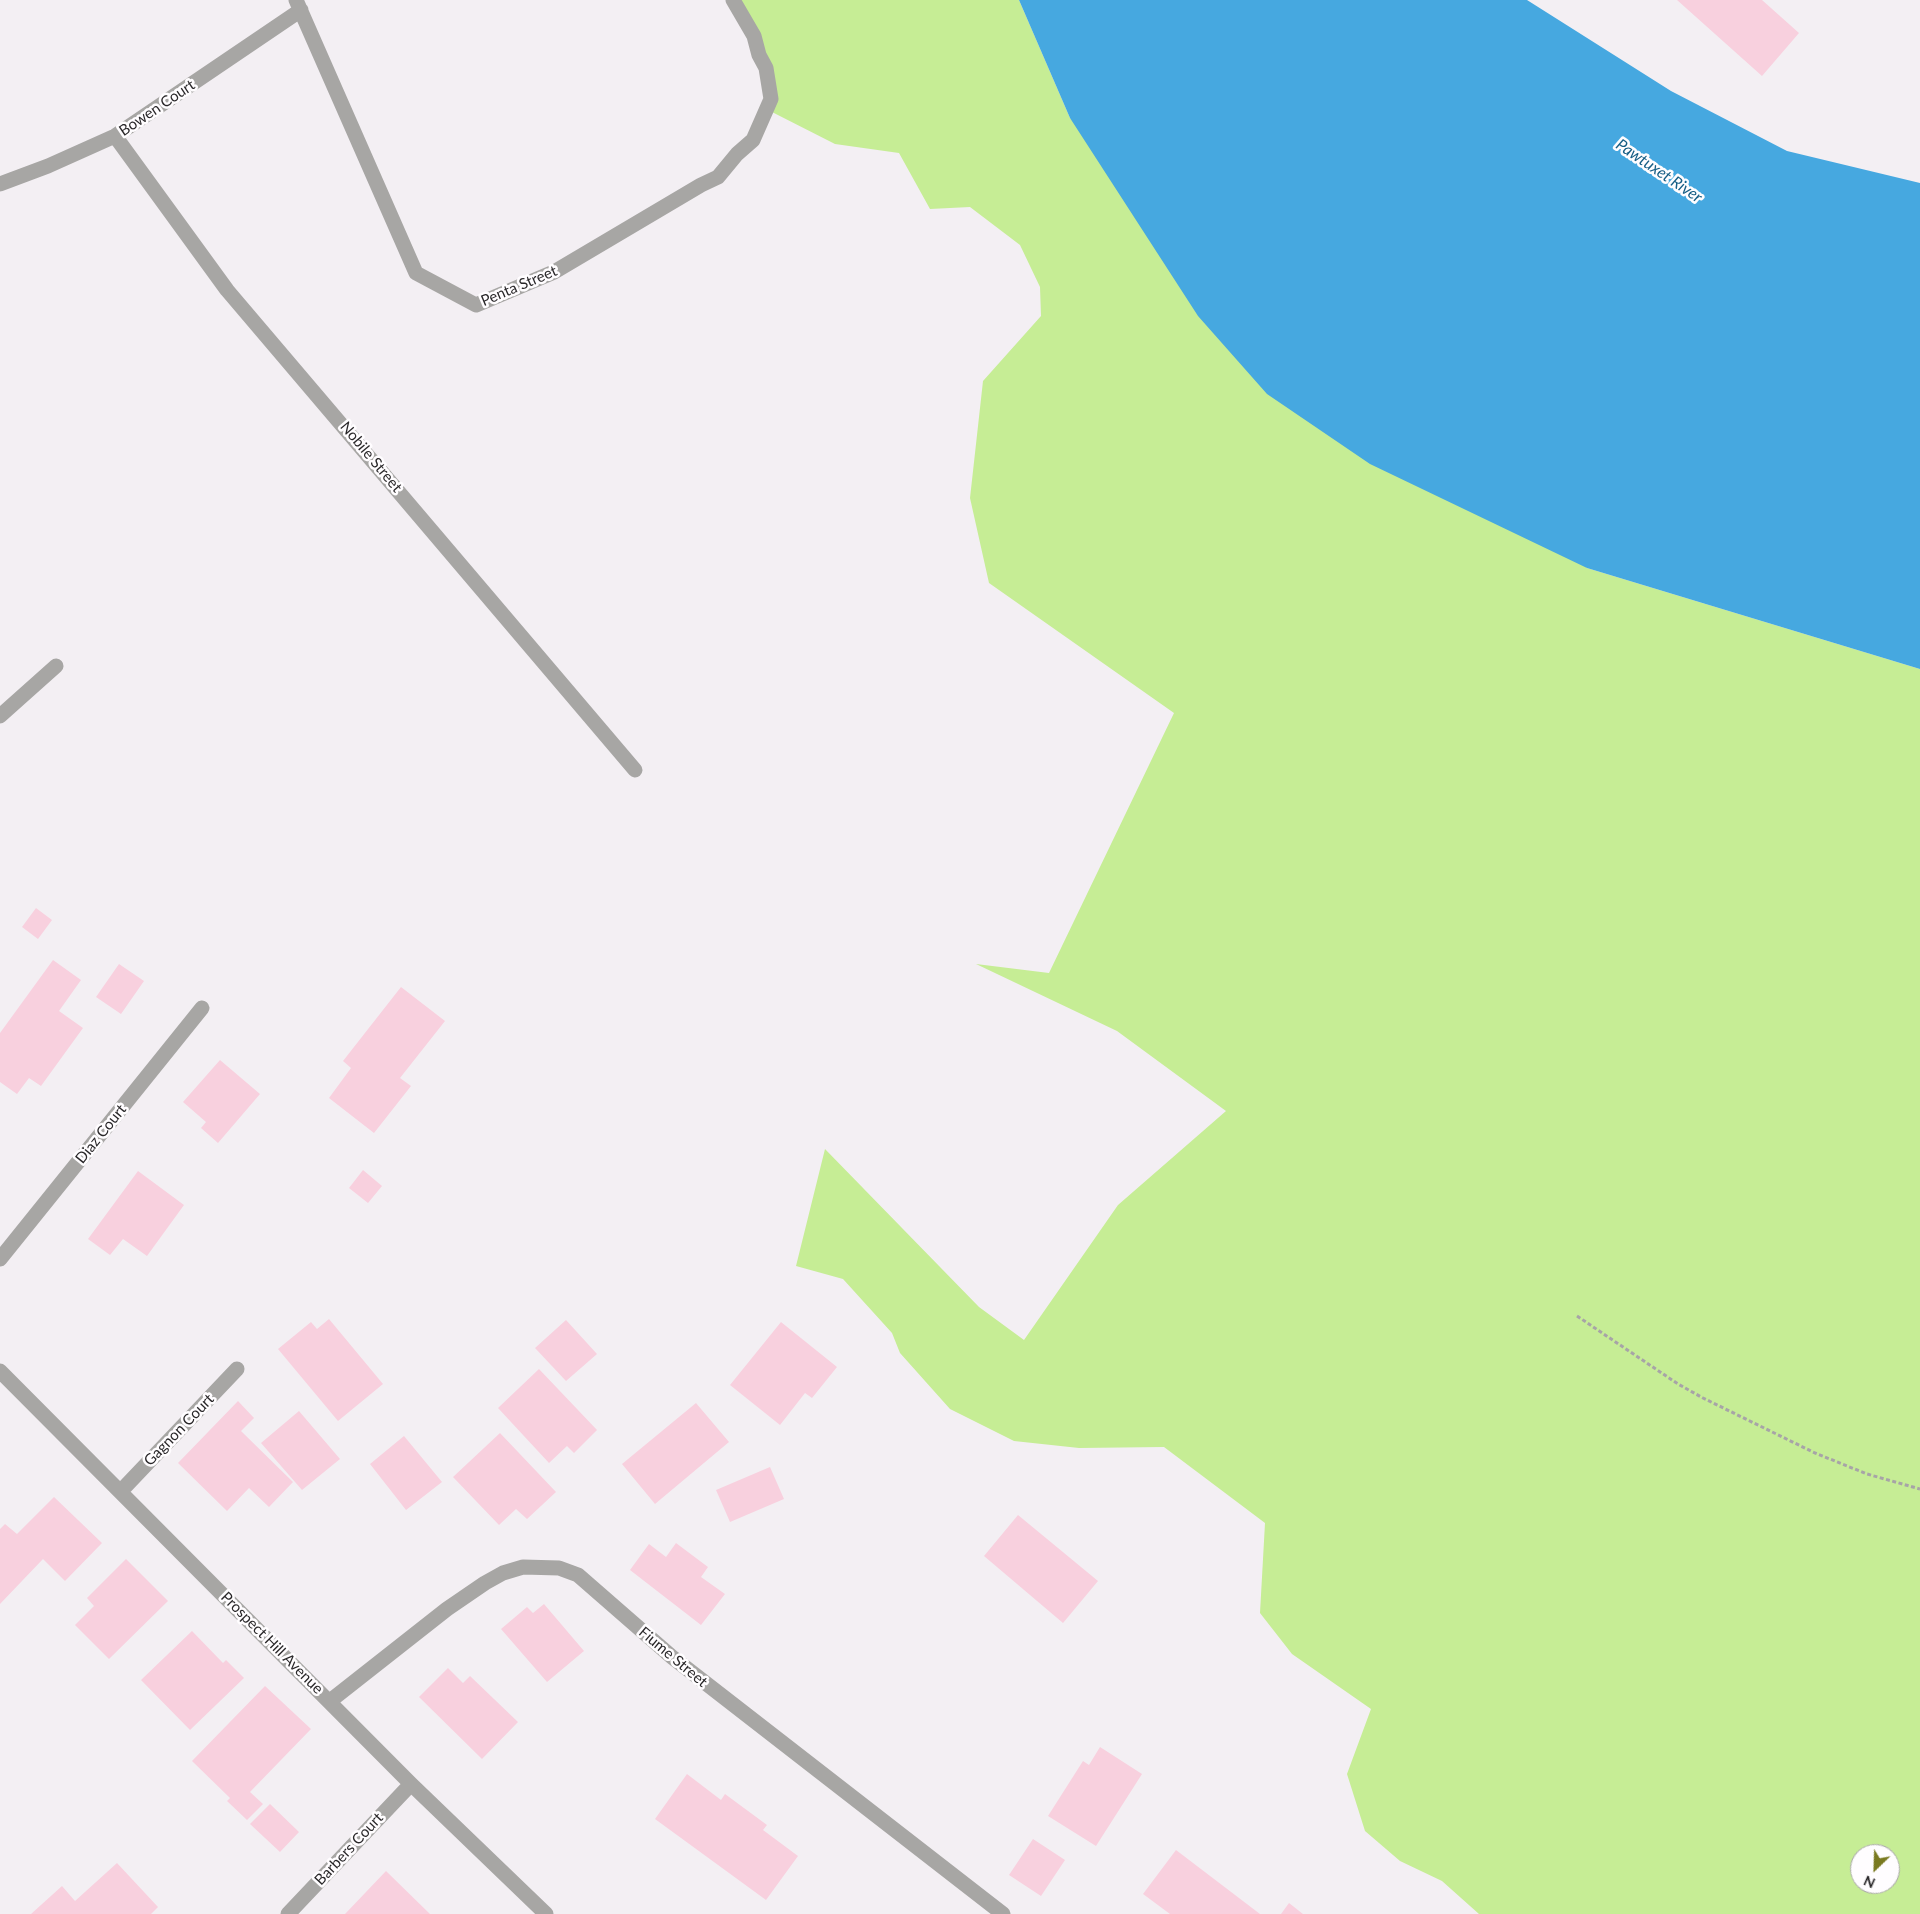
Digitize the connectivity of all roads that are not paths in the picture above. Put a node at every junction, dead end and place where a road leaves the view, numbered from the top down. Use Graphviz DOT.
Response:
graph roads {
  1 [pos="733,0"];
  2 [pos="298,5"];
  3 [pos="115,136"];
  4 [pos="0,184"];
  5 [pos="56,666"];
  6 [pos="0,716"];
  7 [pos="635,770"];
  8 [pos="202,1008"];
  9 [pos="0,1259"];
  10 [pos="237,1369"];
  11 [pos="0,1371"];
  12 [pos="122,1491"];
  13 [pos="330,1701"];
  14 [pos="411,1784"];
  15 [pos="288,1914"];
  16 [pos="546,1914"];
  17 [pos="1003,1914"];
  1 -- 2 [label="street, Penta Street"];
  2 -- 3 [label="street, Bowen Court"];
  3 -- 4 [label="street, Bowen Court"];
  3 -- 7 [label="street, Nobile Street"];
  5 -- 6 [label="street"];
  8 -- 9 [label="street, Diaz Court"];
  10 -- 12 [label="street, Gagnon Court"];
  11 -- 12 [label="street, Prospect Hill Avenue"];
  12 -- 13 [label="street, Prospect Hill Avenue"];
  13 -- 14 [label="street, Prospect Hill Avenue"];
  13 -- 17 [label="street, Fiume Street"];
  14 -- 15 [label="street, Barbers Court"];
  14 -- 16 [label="street, Prospect Hill Avenue"];
}
